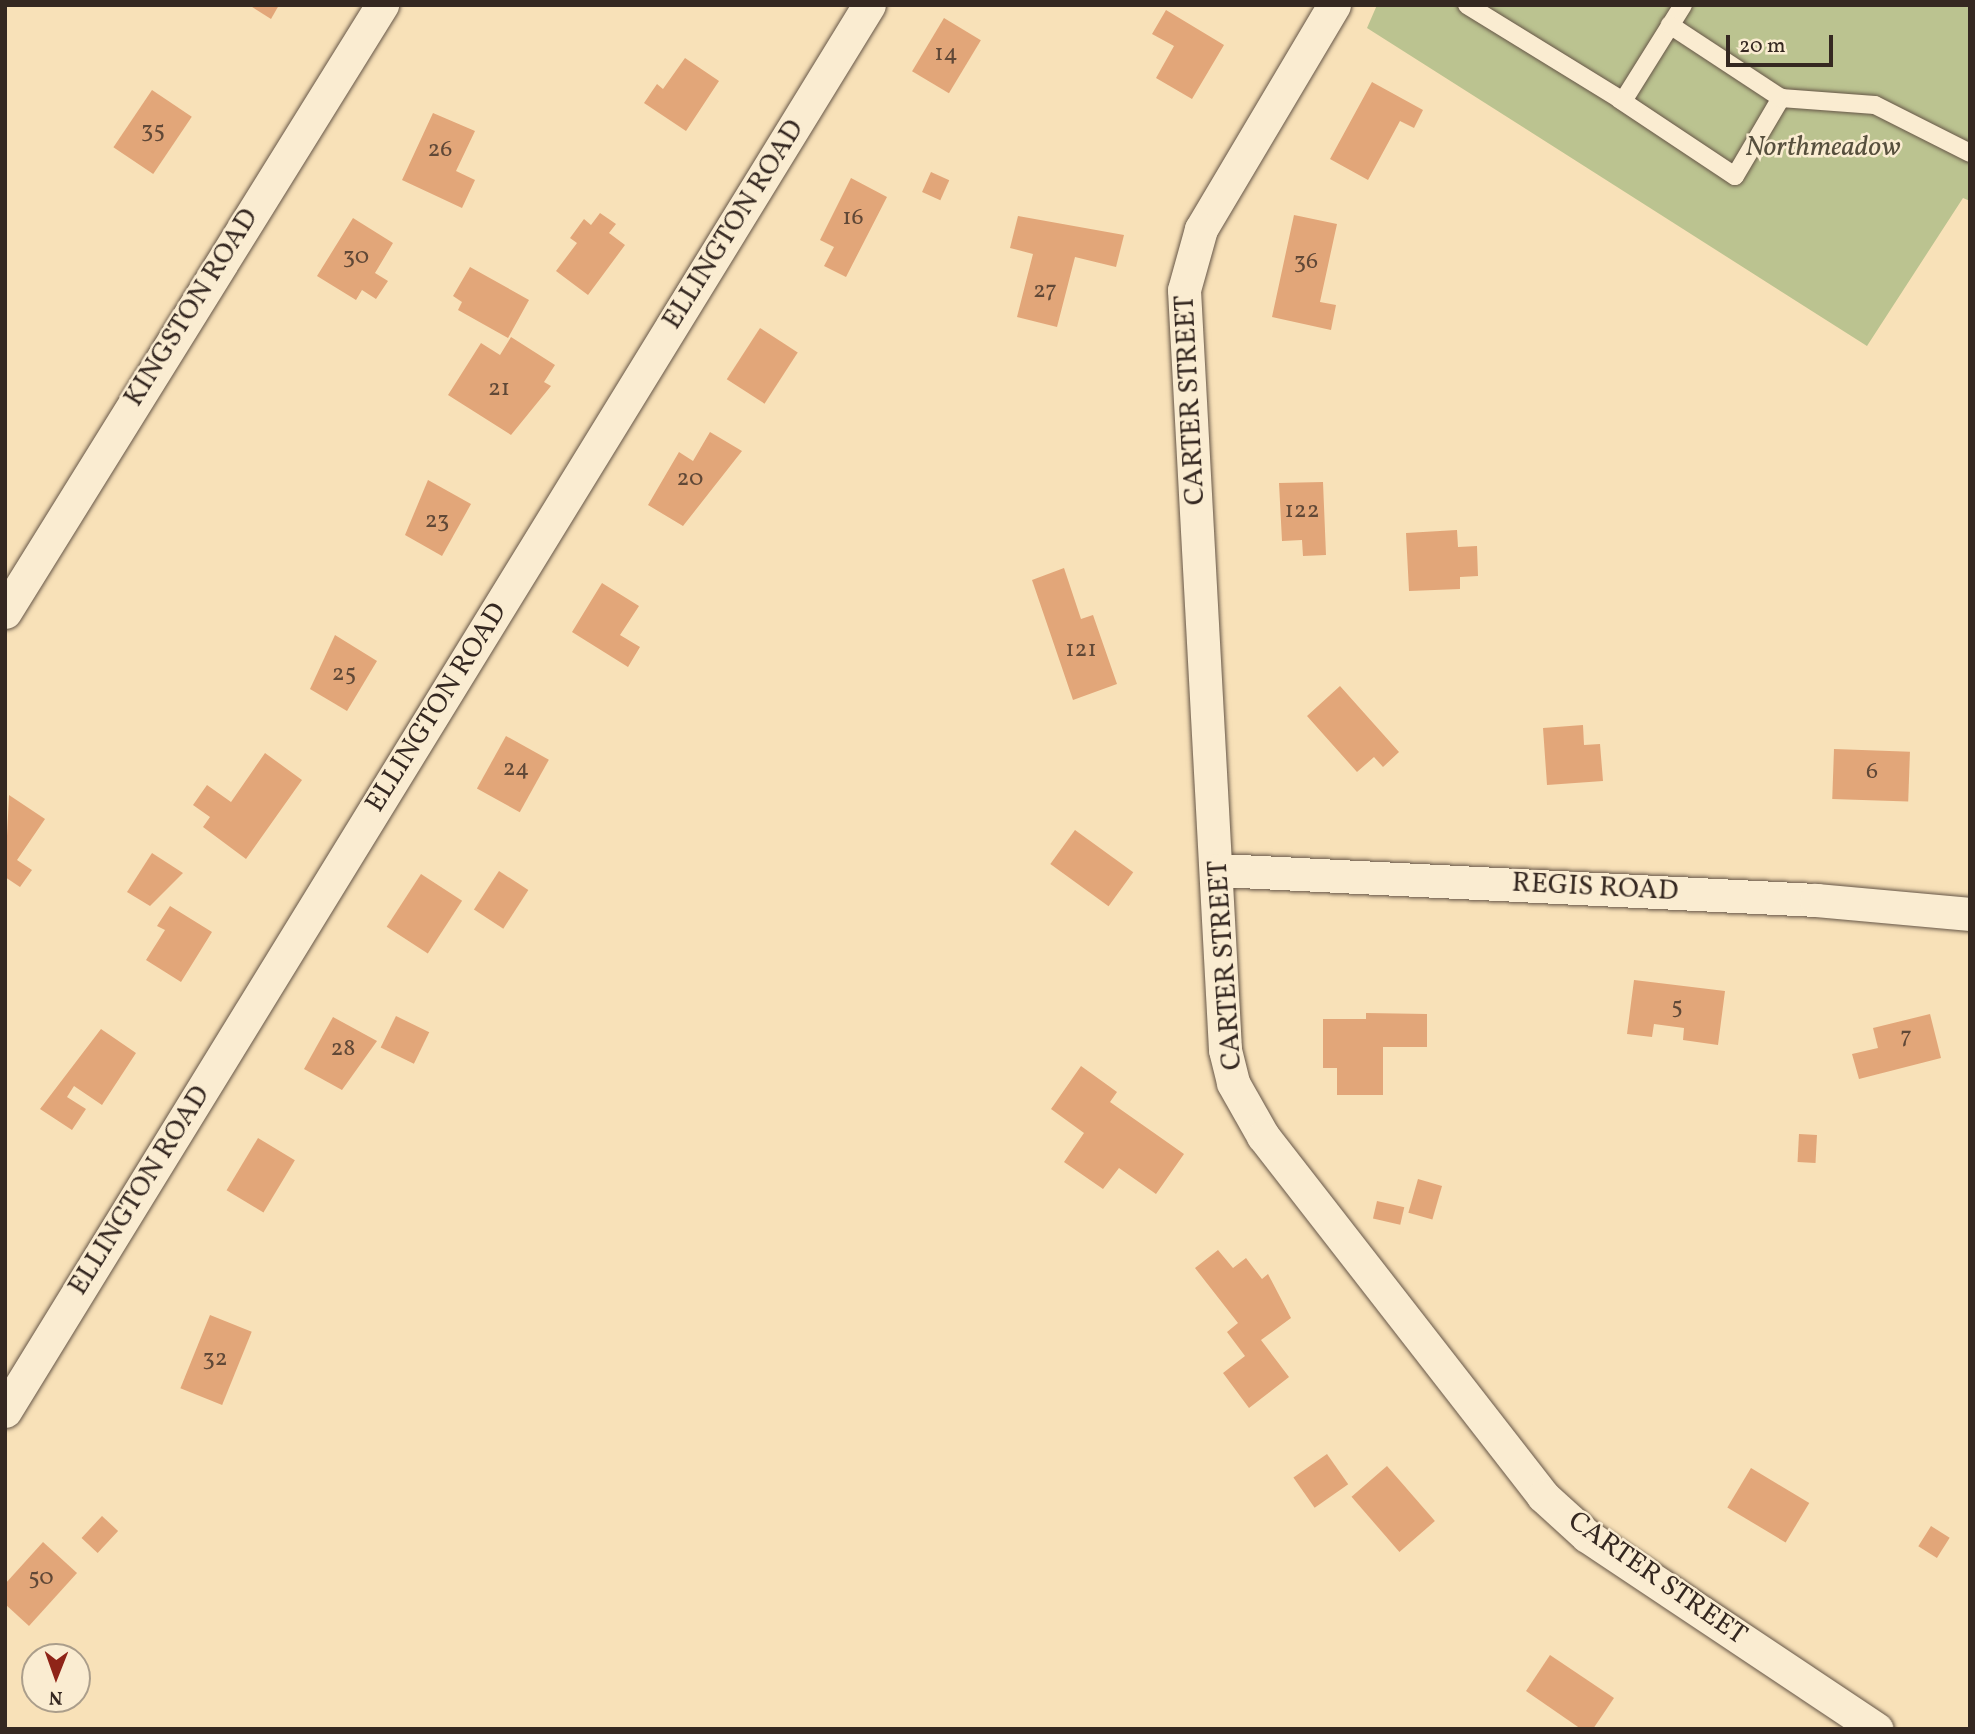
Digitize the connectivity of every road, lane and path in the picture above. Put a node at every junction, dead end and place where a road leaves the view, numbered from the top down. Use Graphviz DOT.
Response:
graph roads {
  1 [pos="382,5"];
  2 [pos="869,5"];
  3 [pos="1334,5"];
  4 [pos="1467,5"];
  5 [pos="1683,5"];
  6 [pos="1670,25"];
  7 [pos="1781,98"];
  8 [pos="1619,99"];
  9 [pos="1970,153"];
  10 [pos="5,612"];
  11 [pos="1220,870"];
  12 [pos="1970,914"];
  13 [pos="5,1411"];
  14 [pos="1876,1729"];
  1 -- 10 [label="street, KINGSTON ROAD"];
  2 -- 13 [label="street, ELLINGTON ROAD"];
  3 -- 11 [label="street, CARTER STREET"];
  4 -- 8 [label="lane"];
  5 -- 6 [label="lane"];
  6 -- 7 [label="lane"];
  6 -- 8 [label="lane"];
  7 -- 8 [label="lane"];
  7 -- 9 [label="lane"];
  11 -- 12 [label="street, REGIS ROAD"];
  11 -- 14 [label="street, CARTER STREET"];
}
